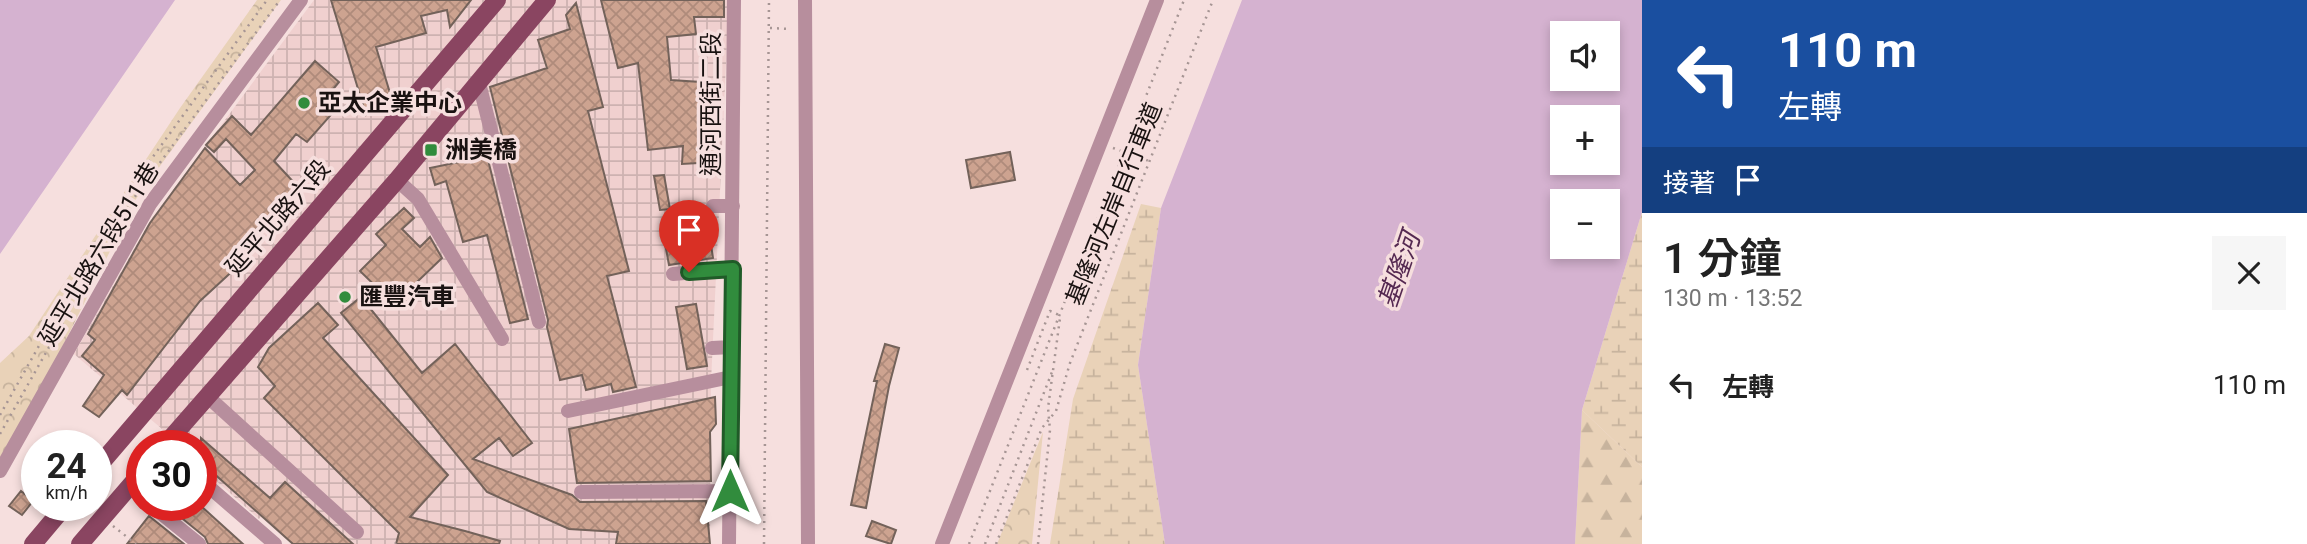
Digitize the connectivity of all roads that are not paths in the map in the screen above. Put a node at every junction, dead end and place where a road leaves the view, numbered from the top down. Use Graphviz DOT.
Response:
graph roads {
  1 [pos="301,0"];
  2 [pos="497,0"];
  3 [pos="547,0"];
  4 [pos="734,0"];
  5 [pos="806,0"];
  6 [pos="1157,0"];
  7 [pos="479,83"];
  8 [pos="397,180"];
  9 [pos="713,206"];
  10 [pos="733,206"];
  11 [pos="733,269"];
  12 [pos="673,274"];
  13 [pos="539,322"];
  14 [pos="502,339"];
  15 [pos="732,347"];
  16 [pos="712,348"];
  17 [pos="731,377"];
  18 [pos="207,396"];
  19 [pos="568,411"];
  20 [pos="178,430"];
  21 [pos="112,450"];
  22 [pos="0,471"];
  23 [pos="730,491"];
  24 [pos="581,492"];
  25 [pos="217,494"];
  26 [pos="126,500"];
  27 [pos="52,521"];
  28 [pos="171,521"];
  29 [pos="357,533"];
  30 [pos="33,544"];
  31 [pos="80,544"];
  32 [pos="199,544"];
  33 [pos="275,544"];
  34 [pos="729,544"];
  35 [pos="808,544"];
  36 [pos="942,544"];
  1 -- 22 [label="street, 延平北路六段511巷"];
  2 -- 21 [label="main road, 延平北路六段"];
  3 -- 7 [label="main road"];
  4 -- 10 [label="street, 通河西街二段"];
  5 -- 35 [label="street"];
  6 -- 36 [label="street"];
  7 -- 8 [label="main road"];
  7 -- 13 [label="street"];
  8 -- 14 [label="street"];
  8 -- 18 [label="main road"];
  9 -- 10 [label="street"];
  10 -- 11 [label="street, 通河西街二段"];
  11 -- 12 [label="street"];
  11 -- 15 [label="street, 通河西街二段"];
  15 -- 16 [label="street"];
  15 -- 17 [label="street, 通河西街二段"];
  17 -- 19 [label="street"];
  17 -- 23 [label="street, 通河西街二段"];
  18 -- 20 [label="main road"];
  18 -- 29 [label="street"];
  23 -- 24 [label="street"];
  23 -- 34 [label="street, 通河西街二段"];
  25 -- 33 [label="street"];
  26 -- 31 [label="main road"];
  27 -- 30 [label="main road"];
  28 -- 32 [label="street"];
}
